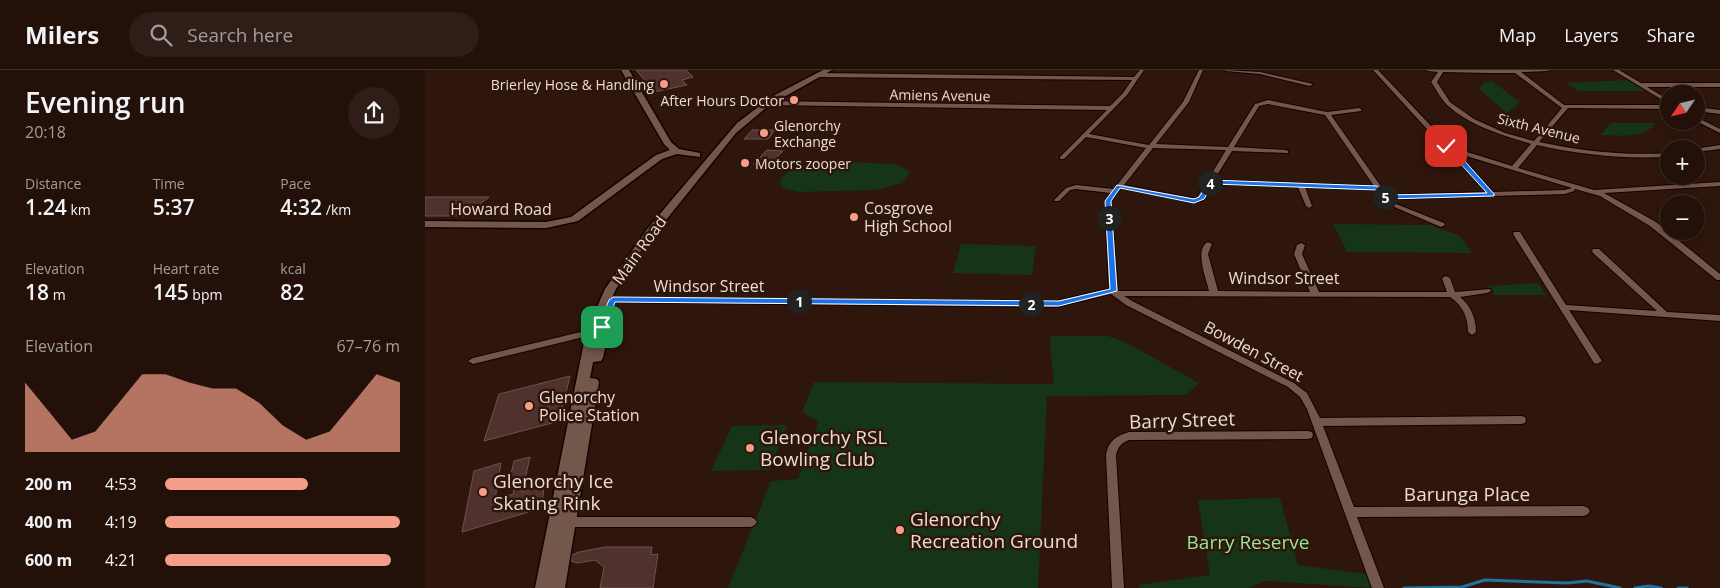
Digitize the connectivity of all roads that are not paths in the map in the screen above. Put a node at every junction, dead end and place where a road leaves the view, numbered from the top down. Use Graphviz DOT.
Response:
graph roads {
  1 [pos="625,70"];
  2 [pos="834,70"];
  3 [pos="1142,70"];
  4 [pos="1201,70"];
  5 [pos="1226,70"];
  6 [pos="1375,70"];
  7 [pos="1429,70"];
  8 [pos="1548,70"];
  9 [pos="1615,70"];
  10 [pos="1441,71"];
  11 [pos="1261,72"];
  12 [pos="1517,72"];
  13 [pos="823,74"];
  14 [pos="1136,79"];
  15 [pos="1310,84"];
  16 [pos="1641,85"];
  17 [pos="1720,85"];
  18 [pos="1660,97"];
  19 [pos="770,104"];
  20 [pos="1565,106"];
  21 [pos="1660,107"];
  22 [pos="1111,108"];
  23 [pos="1359,110"];
  24 [pos="1705,110"];
  25 [pos="1720,112"];
  26 [pos="1327,114"];
  27 [pos="1705,124"];
  28 [pos="1720,131"];
  29 [pos="1086,135"];
  30 [pos="1537,143"];
  31 [pos="1151,146"];
  32 [pos="1720,147"];
  33 [pos="671,149"];
  34 [pos="1230,149"];
  35 [pos="1705,149"];
  36 [pos="1286,152"];
  37 [pos="1462,153"];
  38 [pos="717,155"];
  39 [pos="1660,156"];
  40 [pos="1062,158"];
  41 [pos="1515,168"];
  42 [pos="1211,182"];
  43 [pos="1720,184"];
  44 [pos="1301,185"];
  45 [pos="1377,188"];
  46 [pos="1117,189"];
  47 [pos="1572,190"];
  48 [pos="1596,192"];
  49 [pos="1492,195"];
  50 [pos="1385,197"];
  51 [pos="1057,200"];
  52 [pos="1309,206"];
  53 [pos="425,224"];
  54 [pos="1441,225"];
  55 [pos="1517,234"];
  56 [pos="1208,244"];
  57 [pos="1301,245"];
  58 [pos="1596,250"];
  59 [pos="1446,278"];
  60 [pos="1720,278"];
  61 [pos="1487,291"];
  62 [pos="1114,292"];
  63 [pos="1214,292"];
  64 [pos="1149,293"];
  65 [pos="1315,293"];
  66 [pos="1452,295"];
  67 [pos="608,300"];
  68 [pos="1563,307"];
  69 [pos="1143,310"];
  70 [pos="1666,315"];
  71 [pos="1720,318"];
  72 [pos="597,331"];
  73 [pos="1472,332"];
  74 [pos="1597,360"];
  75 [pos="473,361"];
  76 [pos="1521,420"];
  77 [pos="1317,422"];
  78 [pos="1308,435"];
  79 [pos="1583,511"];
  80 [pos="1350,512"];
  81 [pos="562,522"];
  82 [pos="751,522"];
  83 [pos="544,588"];
  84 [pos="556,588"];
  85 [pos="1118,588"];
  86 [pos="1378,588"];
  1 -- 33 [label="main road"];
  2 -- 13 [label="main road, Main Road"];
  3 -- 14 [label="street"];
  4 -- 31 [label="street"];
  5 -- 11 [label="street"];
  6 -- 37 [label="street"];
  7 -- 10 [label="street"];
  8 -- 12 [label="street"];
  9 -- 16 [label="street"];
  10 -- 12 [label="street"];
  10 -- 30 [label="street, Sixth Avenue"];
  11 -- 15 [label="street"];
  12 -- 20 [label="street"];
  13 -- 14 [label="street"];
  13 -- 19 [label="main road, Main Road"];
  14 -- 22 [label="street"];
  16 -- 17 [label="street"];
  16 -- 18 [label="street"];
  19 -- 22 [label="street, Amiens Avenue"];
  19 -- 38 [label="main road, Main Road"];
  20 -- 21 [label="street"];
  20 -- 30 [label="street"];
  22 -- 29 [label="street"];
  23 -- 26 [label="street"];
  24 -- 25 [label="street"];
  26 -- 34 [label="street"];
  26 -- 45 [label="street"];
  27 -- 28 [label="street"];
  29 -- 31 [label="street"];
  29 -- 40 [label="street"];
  30 -- 39 [label="street, Sixth Avenue"];
  30 -- 41 [label="street"];
  31 -- 34 [label="street"];
  31 -- 46 [label="street"];
  32 -- 35 [label="street"];
  33 -- 38 [label="main road"];
  33 -- 53 [label="main road, Howard Road"];
  34 -- 36 [label="street"];
  34 -- 42 [label="street"];
  37 -- 41 [label="street"];
  37 -- 49 [label="street"];
  38 -- 67 [label="main road, Main Road"];
  41 -- 48 [label="street"];
  42 -- 44 [label="street"];
  42 -- 46 [label="street"];
  43 -- 48 [label="street"];
  44 -- 45 [label="street"];
  44 -- 52 [label="street"];
  45 -- 50 [label="street"];
  46 -- 51 [label="street"];
  46 -- 62 [label="street"];
  47 -- 49 [label="street"];
  48 -- 60 [label="street"];
  49 -- 50 [label="street"];
  50 -- 54 [label="street"];
  55 -- 68 [label="street"];
  56 -- 63 [label="street"];
  57 -- 65 [label="street"];
  58 -- 70 [label="street"];
  59 -- 66 [label="street"];
  61 -- 66 [label="street, Windsor Street"];
  62 -- 64 [label="street, Windsor Street"];
  62 -- 67 [label="street, Windsor Street"];
  62 -- 69 [label="street, Bowden Street"];
  63 -- 64 [label="street, Windsor Street"];
  63 -- 65 [label="street, Windsor Street"];
  64 -- 69 [label="street"];
  65 -- 66 [label="street, Windsor Street"];
  66 -- 73 [label="street"];
  67 -- 72 [label="main road, Main Road"];
  68 -- 70 [label="street"];
  68 -- 74 [label="street"];
  69 -- 77 [label="street, Bowden Street"];
  70 -- 71 [label="street"];
  72 -- 75 [label="street"];
  72 -- 81 [label="main road, Main Road"];
  76 -- 77 [label="street"];
  77 -- 80 [label="street, Bowden Street"];
  78 -- 85 [label="street, Barry Street"];
  79 -- 80 [label="street, Barunga Place"];
  80 -- 86 [label="street, Bowden Street"];
  81 -- 82 [label="street"];
  81 -- 83 [label="main road, Main Road"];
  81 -- 84 [label="main road, Main Road"];
}
